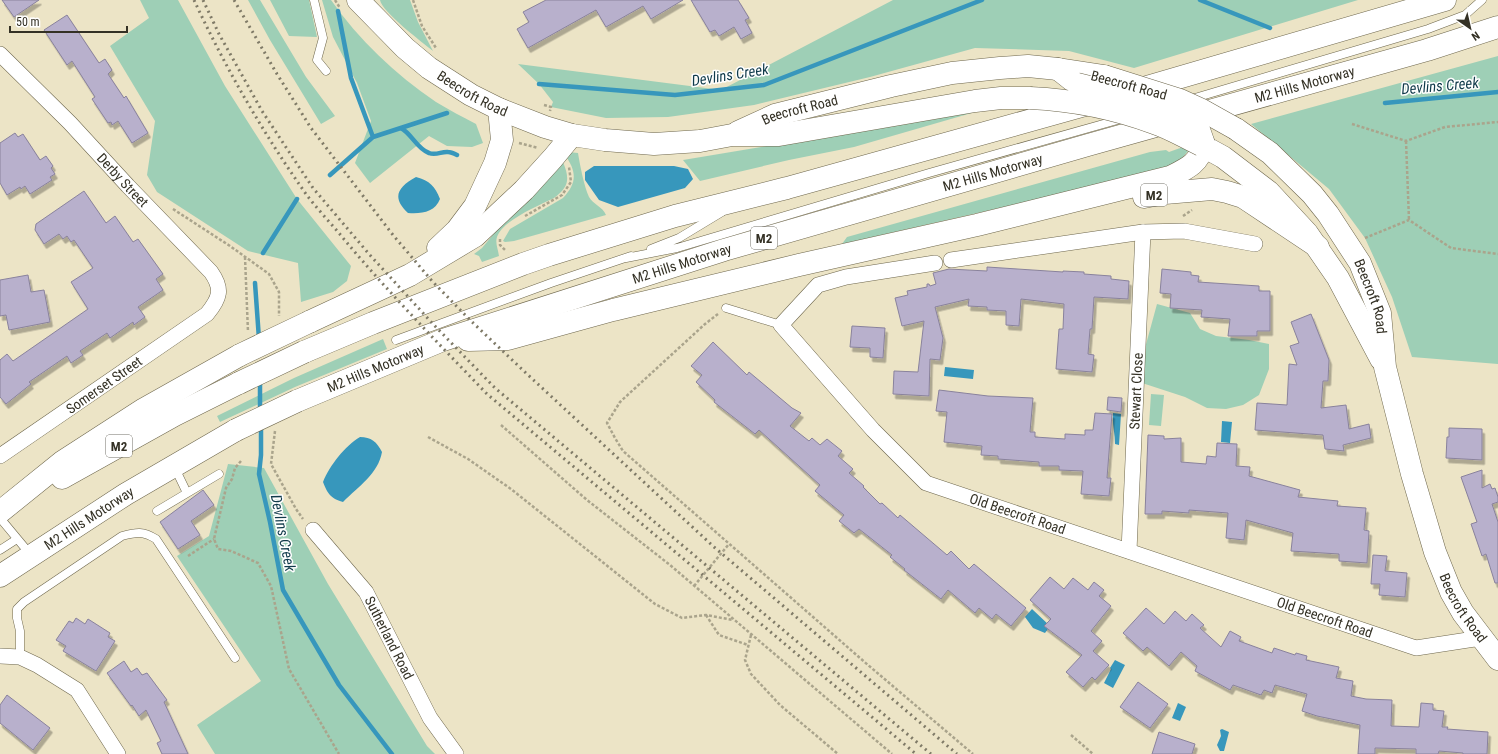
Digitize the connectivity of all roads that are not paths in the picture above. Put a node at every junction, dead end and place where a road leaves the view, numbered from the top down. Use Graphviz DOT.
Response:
graph roads {
  1 [pos="314,0"];
  2 [pos="1445,0"];
  3 [pos="1482,0"];
  4 [pos="367,5"];
  5 [pos="1498,27"];
  6 [pos="0,54"];
  7 [pos="1058,69"];
  8 [pos="326,71"];
  9 [pos="499,109"];
  10 [pos="572,135"];
  11 [pos="732,135"];
  12 [pos="1203,145"];
  13 [pos="747,198"];
  14 [pos="977,225"];
  15 [pos="1143,232"];
  16 [pos="1255,244"];
  17 [pos="1318,247"];
  18 [pos="626,258"];
  19 [pos="951,260"];
  20 [pos="935,263"];
  21 [pos="410,275"];
  22 [pos="726,308"];
  23 [pos="207,314"];
  24 [pos="781,325"];
  25 [pos="396,340"];
  26 [pos="443,340"];
  27 [pos="1385,367"];
  28 [pos="0,456"];
  29 [pos="173,465"];
  30 [pos="219,474"];
  31 [pos="187,493"];
  32 [pos="157,511"];
  33 [pos="0,513"];
  34 [pos="0,518"];
  35 [pos="313,530"];
  36 [pos="17,538"];
  37 [pos="0,550"];
  38 [pos="1128,551"];
  39 [pos="32,556"];
  40 [pos="0,576"];
  41 [pos="1481,638"];
  42 [pos="0,656"];
  43 [pos="20,657"];
  44 [pos="235,658"];
  45 [pos="1498,659"];
  46 [pos="118,754"];
  47 [pos="456,754"];
  1 -- 8 [label="lane"];
  2 -- 13 [label="main road, M2"];
  3 -- 18 [label="lane"];
  4 -- 9 [label="main road, Beecroft Road"];
  5 -- 26 [label="main road, M2 Hills Motorway / M2"];
  6 -- 23 [label="street, Derby Street"];
  7 -- 11 [label="main road, Beecroft Road"];
  7 -- 12 [label="main road, bridge"];
  7 -- 27 [label="main road, Beecroft Road, bridge"];
  9 -- 10 [label="main road, Beecroft Road"];
  9 -- 21 [label="main road"];
  10 -- 11 [label="main road, Beecroft Road"];
  10 -- 21 [label="main road"];
  11 -- 12 [label="main road, Beecroft Road, bridge"];
  12 -- 14 [label="main road, M2"];
  12 -- 17 [label="main road, Beecroft Road"];
  13 -- 18 [label="lane"];
  13 -- 33 [label="main road, M2, bridge"];
  14 -- 17 [label="main road, M2"];
  14 -- 26 [label="main road, M2"];
  15 -- 16 [label="street"];
  15 -- 19 [label="street"];
  15 -- 38 [label="street, Stewart Close"];
  17 -- 27 [label="main road, Beecroft Road"];
  18 -- 25 [label="lane"];
  20 -- 24 [label="street"];
  21 -- 33 [label="main road, bridge"];
  22 -- 24 [label="lane"];
  23 -- 28 [label="street, Somerset Street"];
  24 -- 38 [label="street, Old Beecroft Road"];
  26 -- 29 [label="main road, M2 Hills Motorway / M2, bridge"];
  27 -- 41 [label="main road, Beecroft Road"];
  29 -- 31 [label="lane"];
  29 -- 39 [label="main road, M2 Hills Motorway / M2"];
  30 -- 31 [label="lane"];
  31 -- 32 [label="lane"];
  34 -- 36 [label="lane"];
  35 -- 47 [label="street, Sutherland Road"];
  36 -- 37 [label="lane"];
  36 -- 39 [label="lane"];
  38 -- 41 [label="street, Old Beecroft Road"];
  39 -- 40 [label="main road, M2 Hills Motorway / M2"];
  41 -- 45 [label="main road, Beecroft Road"];
  42 -- 43 [label="street"];
  43 -- 44 [label="lane"];
  43 -- 46 [label="street"];
}
